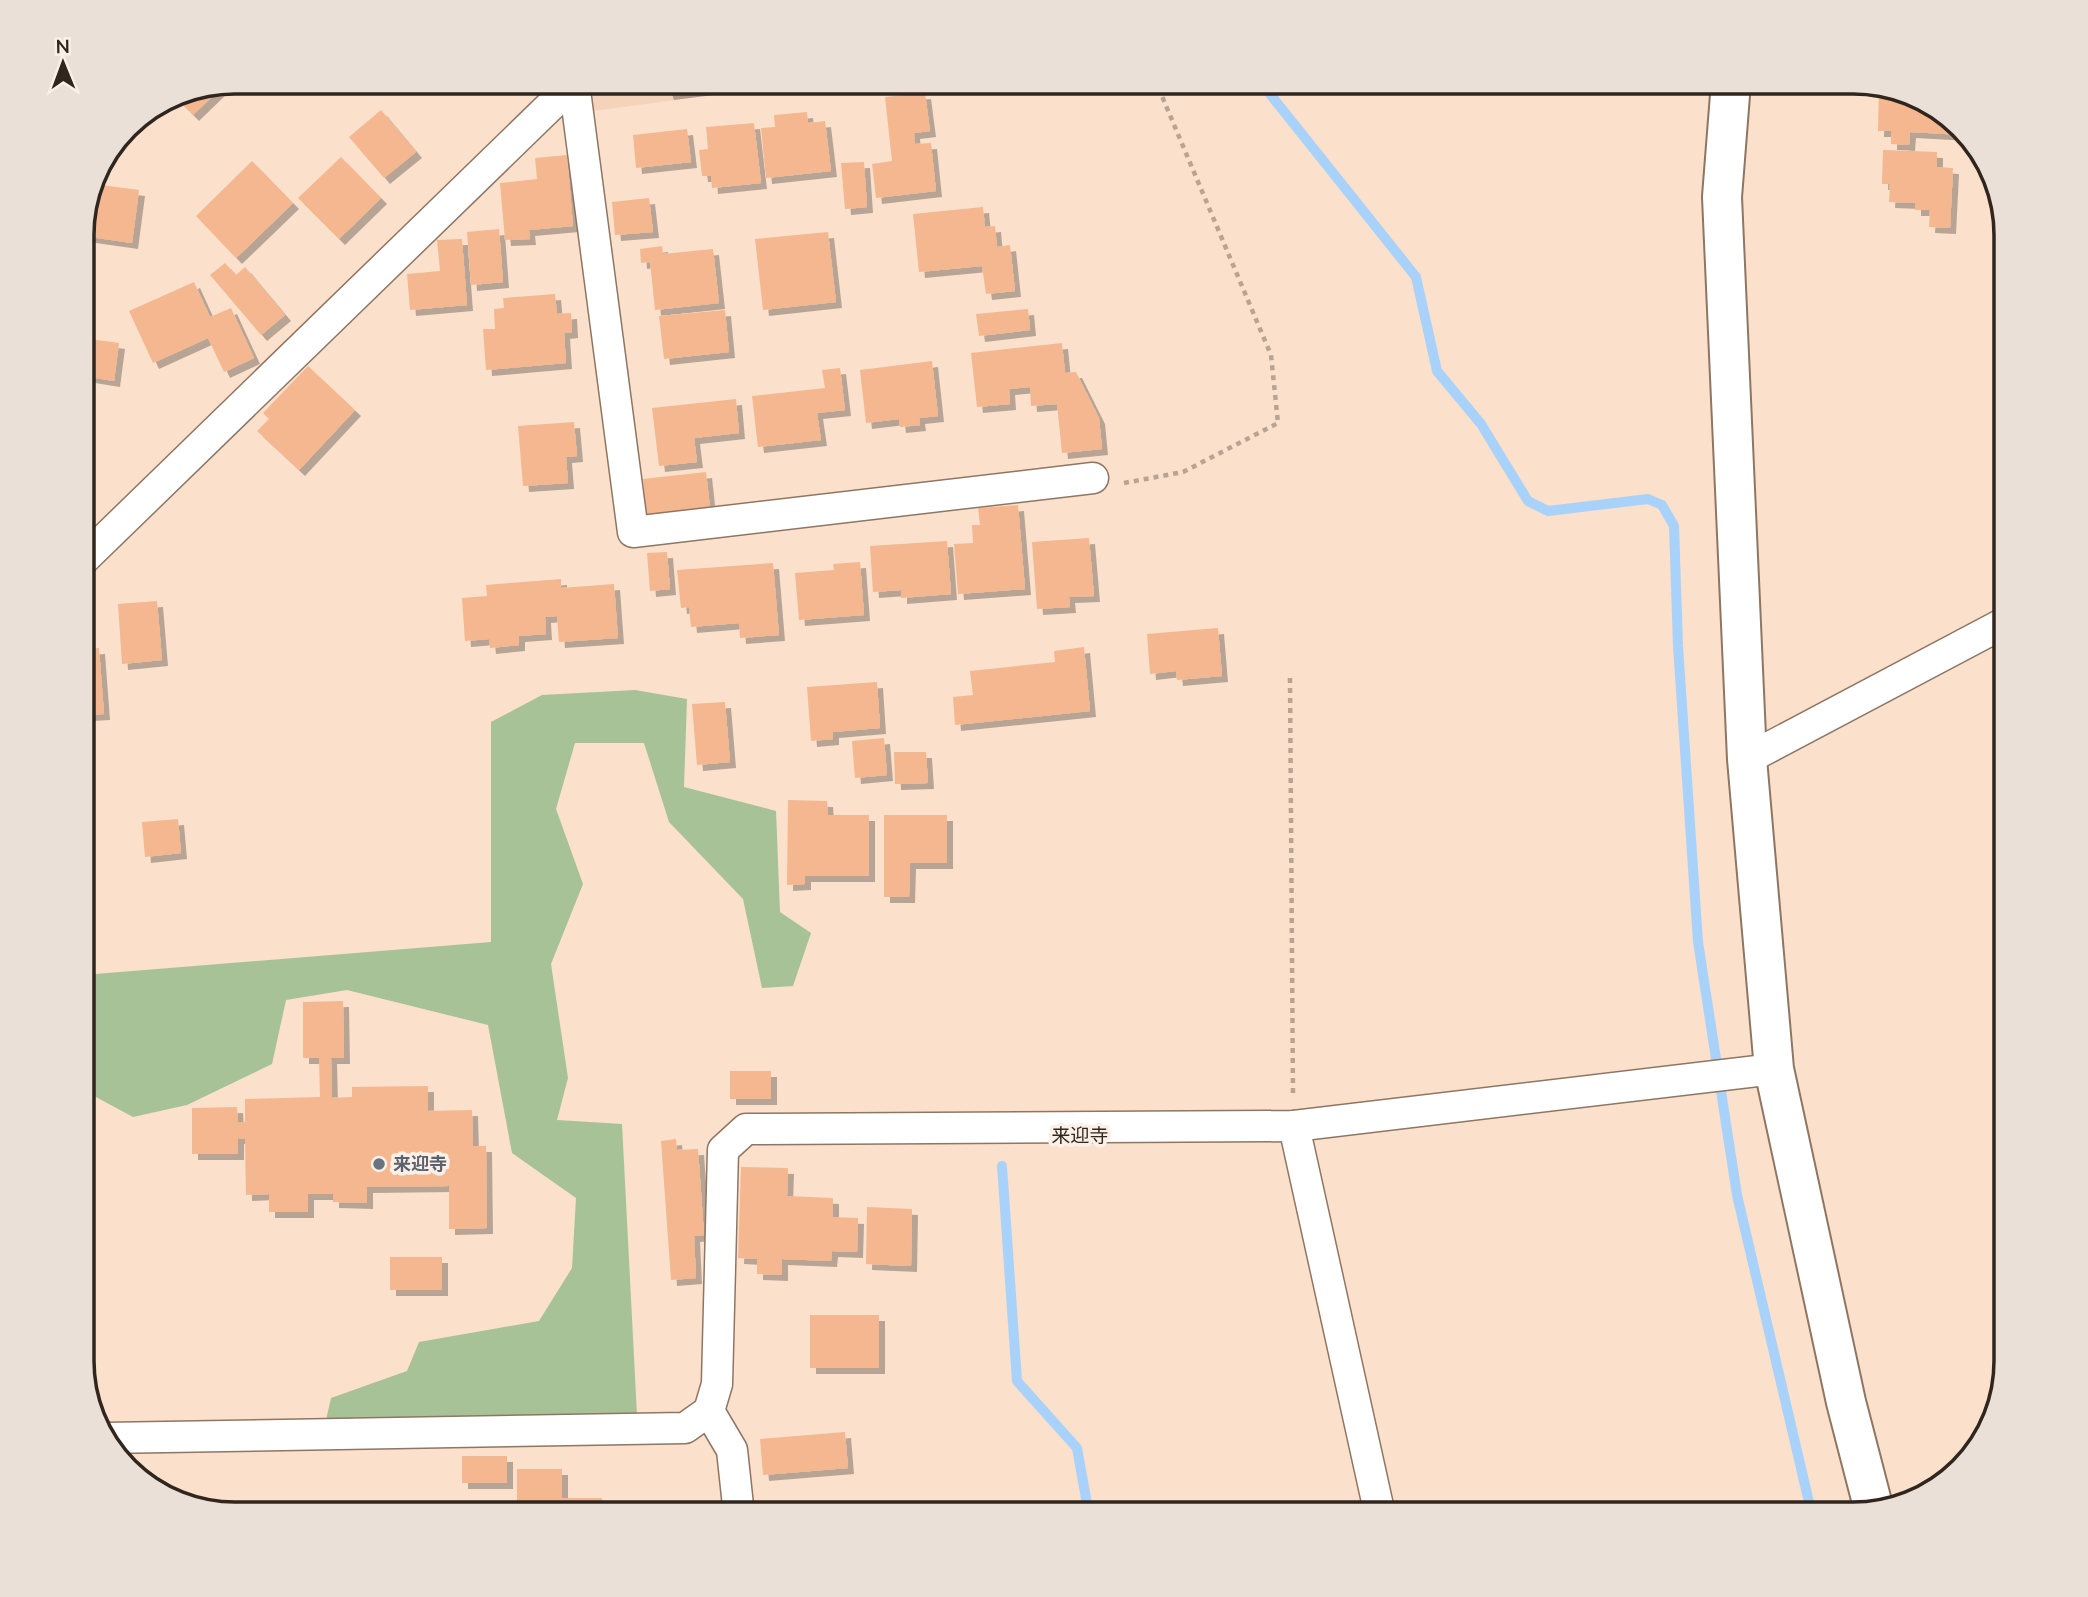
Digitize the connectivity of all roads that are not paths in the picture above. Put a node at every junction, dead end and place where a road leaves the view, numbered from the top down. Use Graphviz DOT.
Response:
graph roads {
  1 [pos="564,94"];
  2 [pos="576,94"];
  3 [pos="1730,94"];
  4 [pos="1093,478"];
  5 [pos="95,548"];
  6 [pos="1994,628"];
  7 [pos="1747,759"];
  8 [pos="1774,1069"];
  9 [pos="1294,1126"];
  10 [pos="709,1411"];
  11 [pos="117,1438"];
  12 [pos="1872,1501"];
  13 [pos="738,1502"];
  14 [pos="1377,1502"];
  1 -- 5 [label="street"];
  2 -- 4 [label="street"];
  3 -- 7 [label="street"];
  6 -- 7 [label="street"];
  7 -- 8 [label="street"];
  8 -- 9 [label="street"];
  8 -- 12 [label="street"];
  9 -- 10 [label="street"];
  9 -- 14 [label="street"];
  10 -- 11 [label="street"];
  10 -- 13 [label="street"];
}
